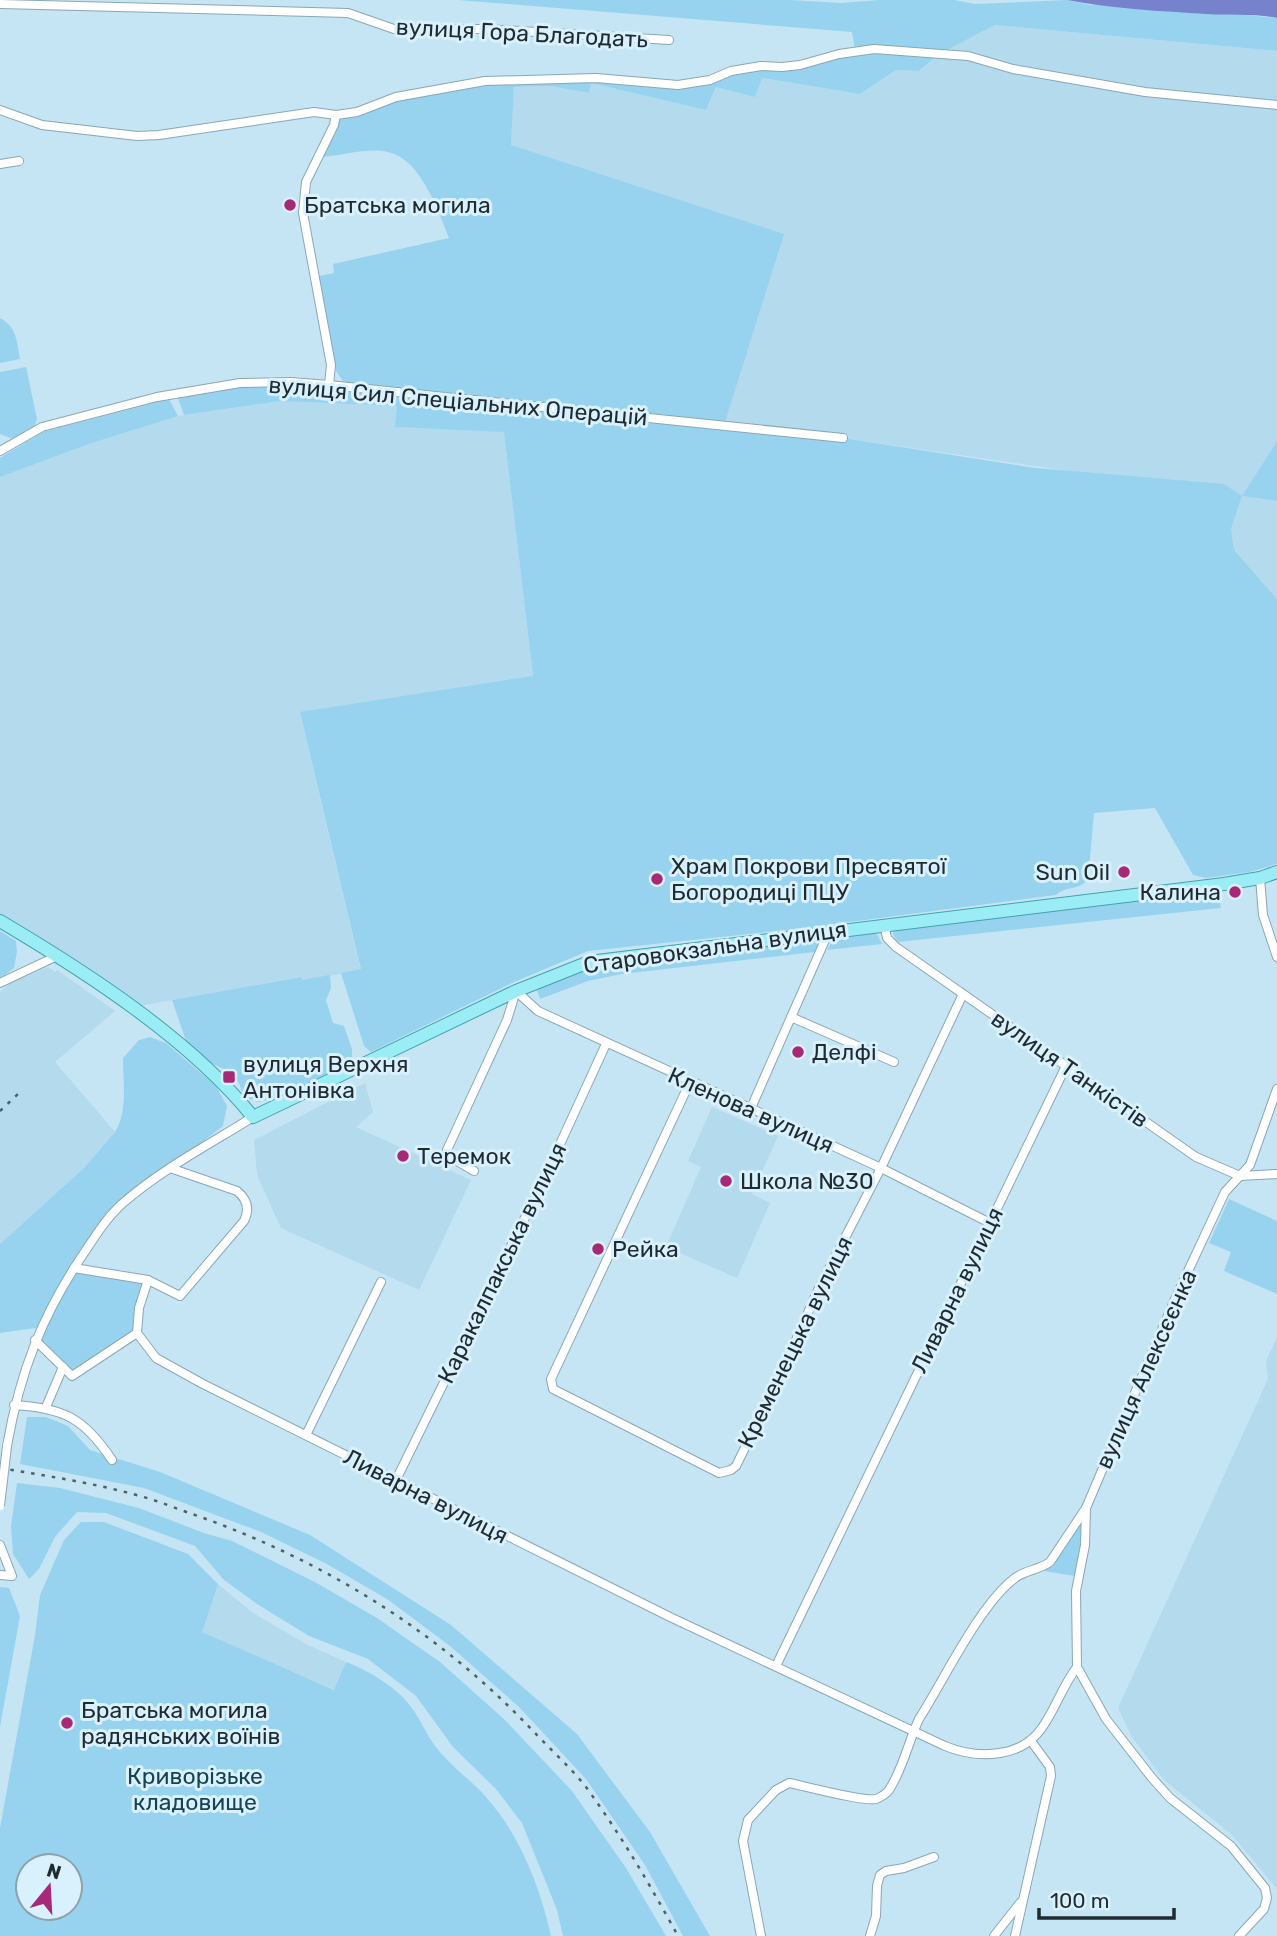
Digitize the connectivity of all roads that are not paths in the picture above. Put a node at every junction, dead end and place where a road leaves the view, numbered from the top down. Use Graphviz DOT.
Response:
graph roads {
  1 [pos="0,4"];
  2 [pos="669,40"];
  3 [pos="1277,105"];
  4 [pos="0,110"];
  5 [pos="336,115"];
  6 [pos="19,161"];
  7 [pos="0,164"];
  8 [pos="329,385"];
  9 [pos="843,438"];
  10 [pos="0,451"];
  11 [pos="1277,872"];
  12 [pos="1260,878"];
  13 [pos="0,921"];
  14 [pos="884,924"];
  15 [pos="828,931"];
  16 [pos="57,956"];
  17 [pos="1277,957"];
  18 [pos="0,983"];
  19 [pos="516,991"];
  20 [pos="963,994"];
  21 [pos="791,1017"];
  22 [pos="606,1044"];
  23 [pos="894,1062"];
  24 [pos="1066,1066"];
  25 [pos="690,1082"];
  26 [pos="1277,1089"];
  27 [pos="751,1108"];
  28 [pos="253,1117"];
  29 [pos="170,1168"];
  30 [pos="880,1168"];
  31 [pos="474,1171"];
  32 [pos="1277,1174"];
  33 [pos="1240,1176"];
  34 [pos="990,1223"];
  35 [pos="74,1268"];
  36 [pos="148,1280"];
  37 [pos="381,1282"];
  38 [pos="137,1333"];
  39 [pos="35,1340"];
  40 [pos="63,1367"];
  41 [pos="14,1405"];
  42 [pos="46,1407"];
  43 [pos="306,1435"];
  44 [pos="112,1460"];
  45 [pos="396,1480"];
  46 [pos="0,1506"];
  47 [pos="1086,1508"];
  48 [pos="0,1545"];
  49 [pos="0,1575"];
  50 [pos="776,1666"];
  51 [pos="1077,1667"];
  52 [pos="913,1731"];
  53 [pos="1031,1741"];
  54 [pos="934,1857"];
  55 [pos="1023,1899"];
  56 [pos="761,1936"];
  57 [pos="870,1936"];
  58 [pos="994,1936"];
  59 [pos="1015,1936"];
  60 [pos="1239,1936"];
  1 -- 2 [label="street, вулиця Гора Благодать"];
  3 -- 5 [label="street"];
  4 -- 5 [label="street"];
  5 -- 8 [label="street"];
  6 -- 7 [label="street"];
  8 -- 9 [label="street, вулиця Сил Спеціальних Операцій"];
  8 -- 10 [label="street, вулиця Сил Спеціальних Операцій"];
  11 -- 12 [label="main road, Старовокзальна вулиця"];
  12 -- 14 [label="main road, Старовокзальна вулиця"];
  12 -- 17 [label="street"];
  13 -- 16 [label="main road"];
  14 -- 15 [label="main road, Старовокзальна вулиця"];
  14 -- 20 [label="street, вулиця Танкістів"];
  15 -- 19 [label="main road, Старовокзальна вулиця"];
  15 -- 21 [label="street"];
  16 -- 18 [label="street"];
  16 -- 28 [label="main road"];
  19 -- 22 [label="street, Кленова вулиця"];
  19 -- 28 [label="main road, Старовокзальна вулиця"];
  19 -- 31 [label="street"];
  20 -- 24 [label="street, вулиця Танкістів"];
  20 -- 30 [label="street, Кременецька вулиця"];
  21 -- 23 [label="street"];
  21 -- 27 [label="street"];
  22 -- 25 [label="street, Кленова вулиця"];
  22 -- 45 [label="street, Каракалпакська вулиця"];
  24 -- 33 [label="street, вулиця Танкістів"];
  24 -- 34 [label="street, Ливарна вулиця"];
  25 -- 27 [label="street, Кленова вулиця"];
  25 -- 30 [label="street, Кременецька вулиця"];
  26 -- 33 [label="street, вулиця Алексєєнка"];
  27 -- 30 [label="street, Кленова вулиця"];
  28 -- 29 [label="street"];
  29 -- 35 [label="street"];
  29 -- 36 [label="street"];
  30 -- 34 [label="street, Кленова вулиця"];
  32 -- 33 [label="street, вулиця Танкістів"];
  33 -- 47 [label="street, вулиця Алексєєнка"];
  34 -- 50 [label="street, Ливарна вулиця"];
  35 -- 36 [label="street"];
  35 -- 39 [label="street"];
  36 -- 38 [label="street"];
  37 -- 43 [label="street"];
  38 -- 40 [label="street"];
  38 -- 43 [label="street, Ливарна вулиця"];
  39 -- 40 [label="street"];
  39 -- 41 [label="street"];
  40 -- 42 [label="street"];
  41 -- 42 [label="street"];
  41 -- 46 [label="street, bridge"];
  42 -- 44 [label="street"];
  43 -- 45 [label="street, Ливарна вулиця"];
  45 -- 50 [label="street, Ливарна вулиця"];
  47 -- 51 [label="street, вулиця Алексєєнка"];
  47 -- 52 [label="street"];
  48 -- 49 [label="street"];
  50 -- 52 [label="street, Ливарна вулиця"];
  51 -- 53 [label="street"];
  51 -- 60 [label="street"];
  52 -- 53 [label="street, Ливарна вулиця"];
  52 -- 56 [label="street"];
  53 -- 55 [label="street"];
  54 -- 57 [label="street"];
  55 -- 58 [label="street"];
  55 -- 59 [label="street"];
}
